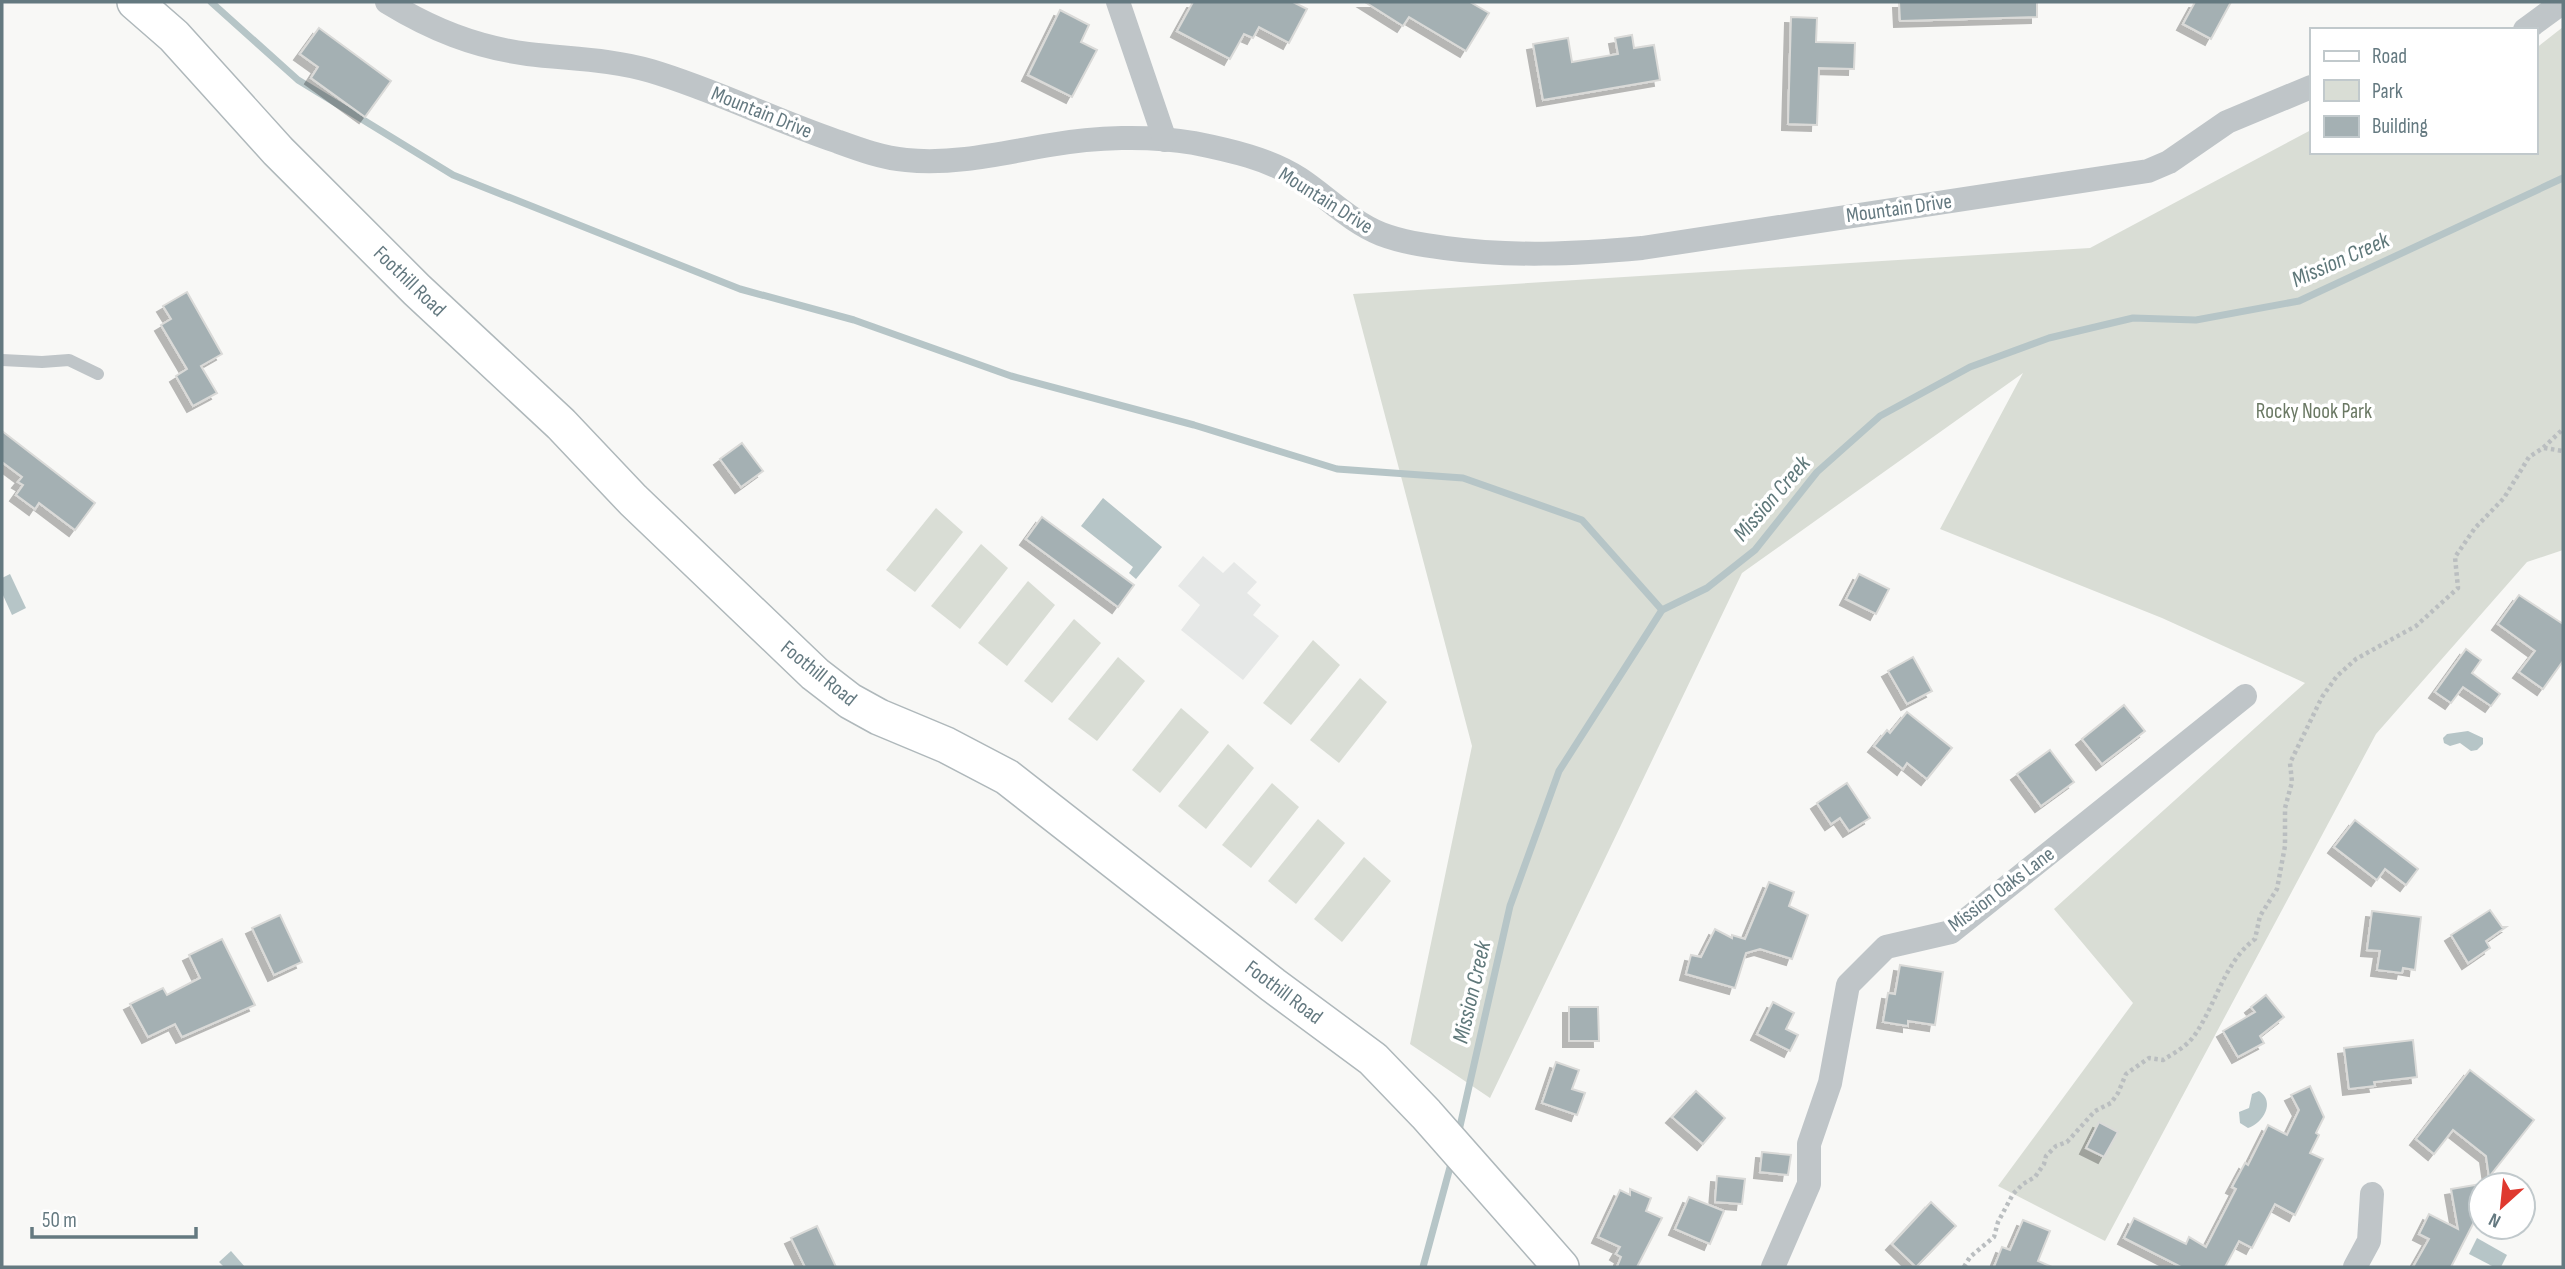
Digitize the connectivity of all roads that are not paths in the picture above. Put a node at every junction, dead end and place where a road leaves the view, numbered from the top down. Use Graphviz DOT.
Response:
graph roads {
  1 [pos="135,2"];
  2 [pos="387,2"];
  3 [pos="1118,2"];
  4 [pos="2563,2"];
  5 [pos="2528,28"];
  6 [pos="2310,87"];
  7 [pos="1165,140"];
  8 [pos="2,359"];
  9 [pos="98,374"];
  10 [pos="2245,695"];
  11 [pos="2372,1194"];
  12 [pos="1561,1267"];
  13 [pos="1773,1267"];
  14 [pos="2355,1267"];
  1 -- 12 [label="main road, Foothill Road"];
  2 -- 7 [label="street, Mountain Drive"];
  3 -- 7 [label="street"];
  4 -- 5 [label="street"];
  6 -- 7 [label="street, Mountain Drive"];
  8 -- 9 [label="lane"];
  10 -- 13 [label="street, Mission Oaks Lane"];
  11 -- 14 [label="street"];
}
